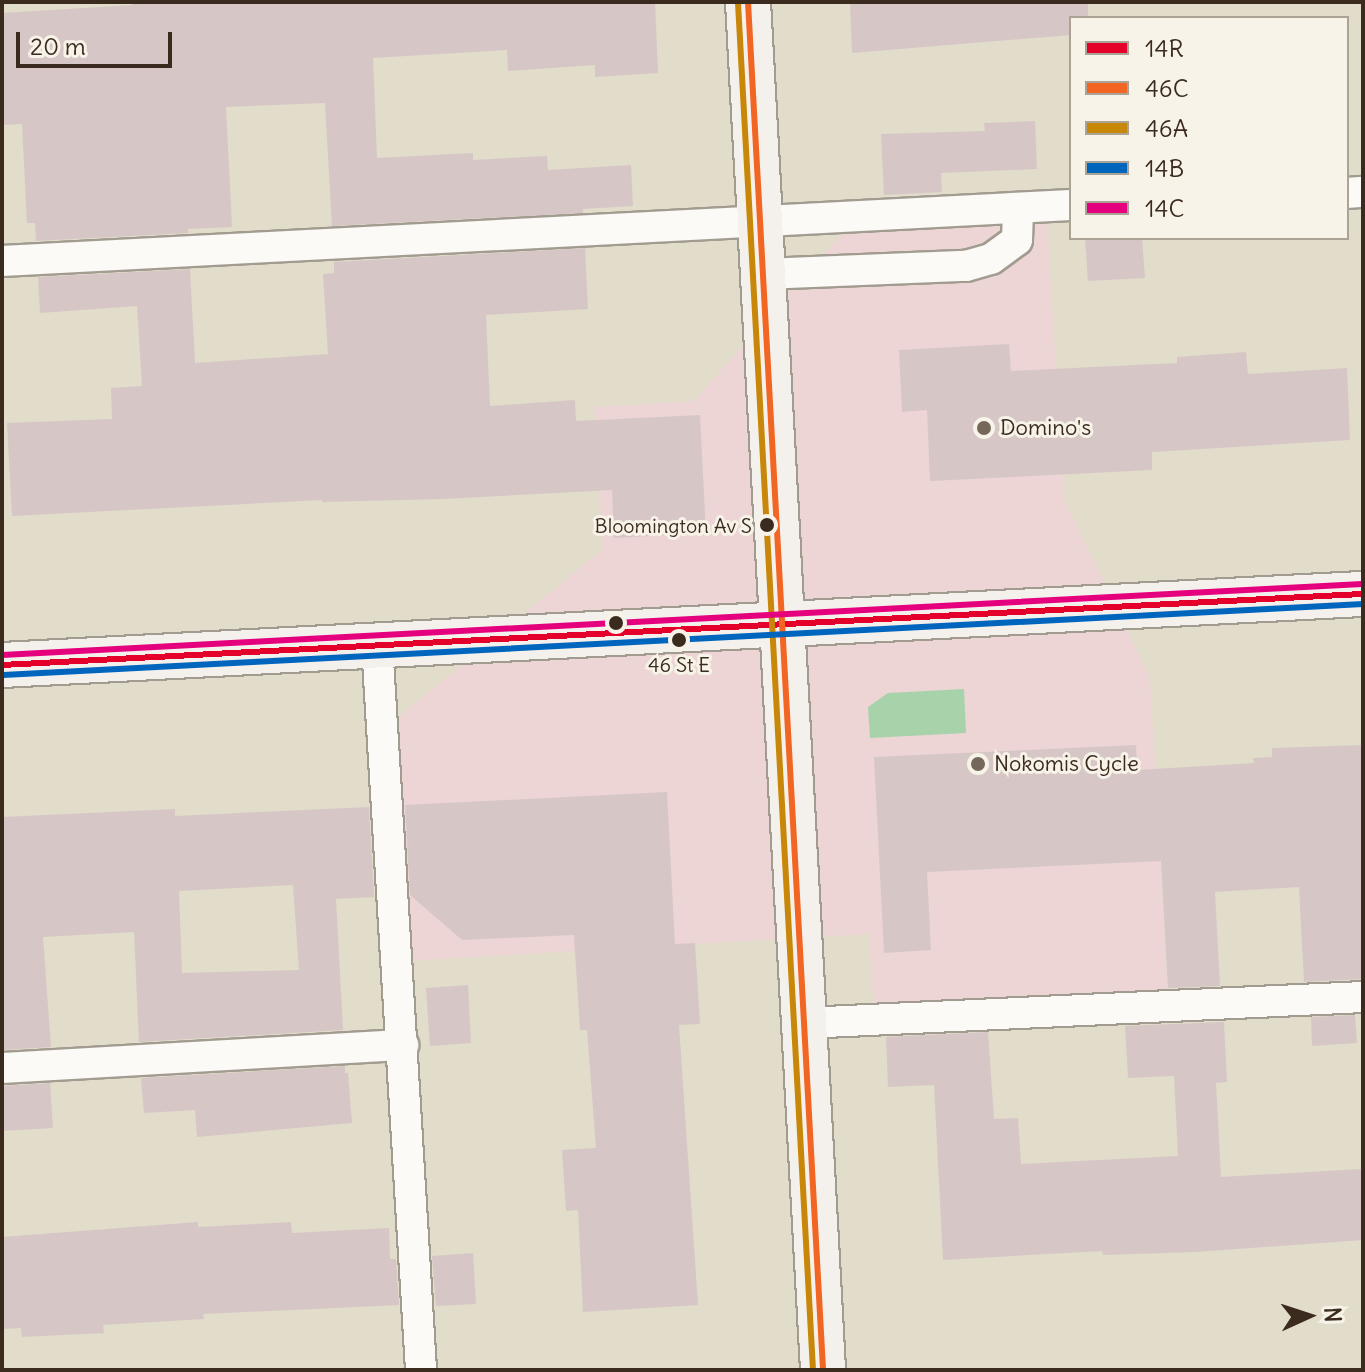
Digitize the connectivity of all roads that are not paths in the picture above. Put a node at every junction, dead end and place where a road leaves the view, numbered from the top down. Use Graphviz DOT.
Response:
graph roads {
  1 [pos="748,2"];
  2 [pos="1069,205"];
  3 [pos="1018,208"];
  4 [pos="760,221"];
  5 [pos="2,261"];
  6 [pos="763,274"];
  7 [pos="1363,594"];
  8 [pos="782,622"];
  9 [pos="377,644"];
  10 [pos="2,665"];
  11 [pos="1363,997"];
  12 [pos="804,1023"];
  13 [pos="403,1045"];
  14 [pos="2,1068"];
  15 [pos="421,1370"];
  16 [pos="823,1370"];
  1 -- 4 [label="main road"];
  2 -- 3 [label="lane"];
  3 -- 4 [label="lane"];
  3 -- 6 [label="lane"];
  4 -- 5 [label="lane"];
  4 -- 6 [label="main road"];
  6 -- 8 [label="main road"];
  7 -- 8 [label="main road"];
  8 -- 9 [label="main road"];
  8 -- 12 [label="main road"];
  9 -- 10 [label="main road"];
  9 -- 13 [label="lane"];
  11 -- 12 [label="lane"];
  12 -- 16 [label="main road"];
  13 -- 14 [label="lane"];
  13 -- 15 [label="lane"];
}
